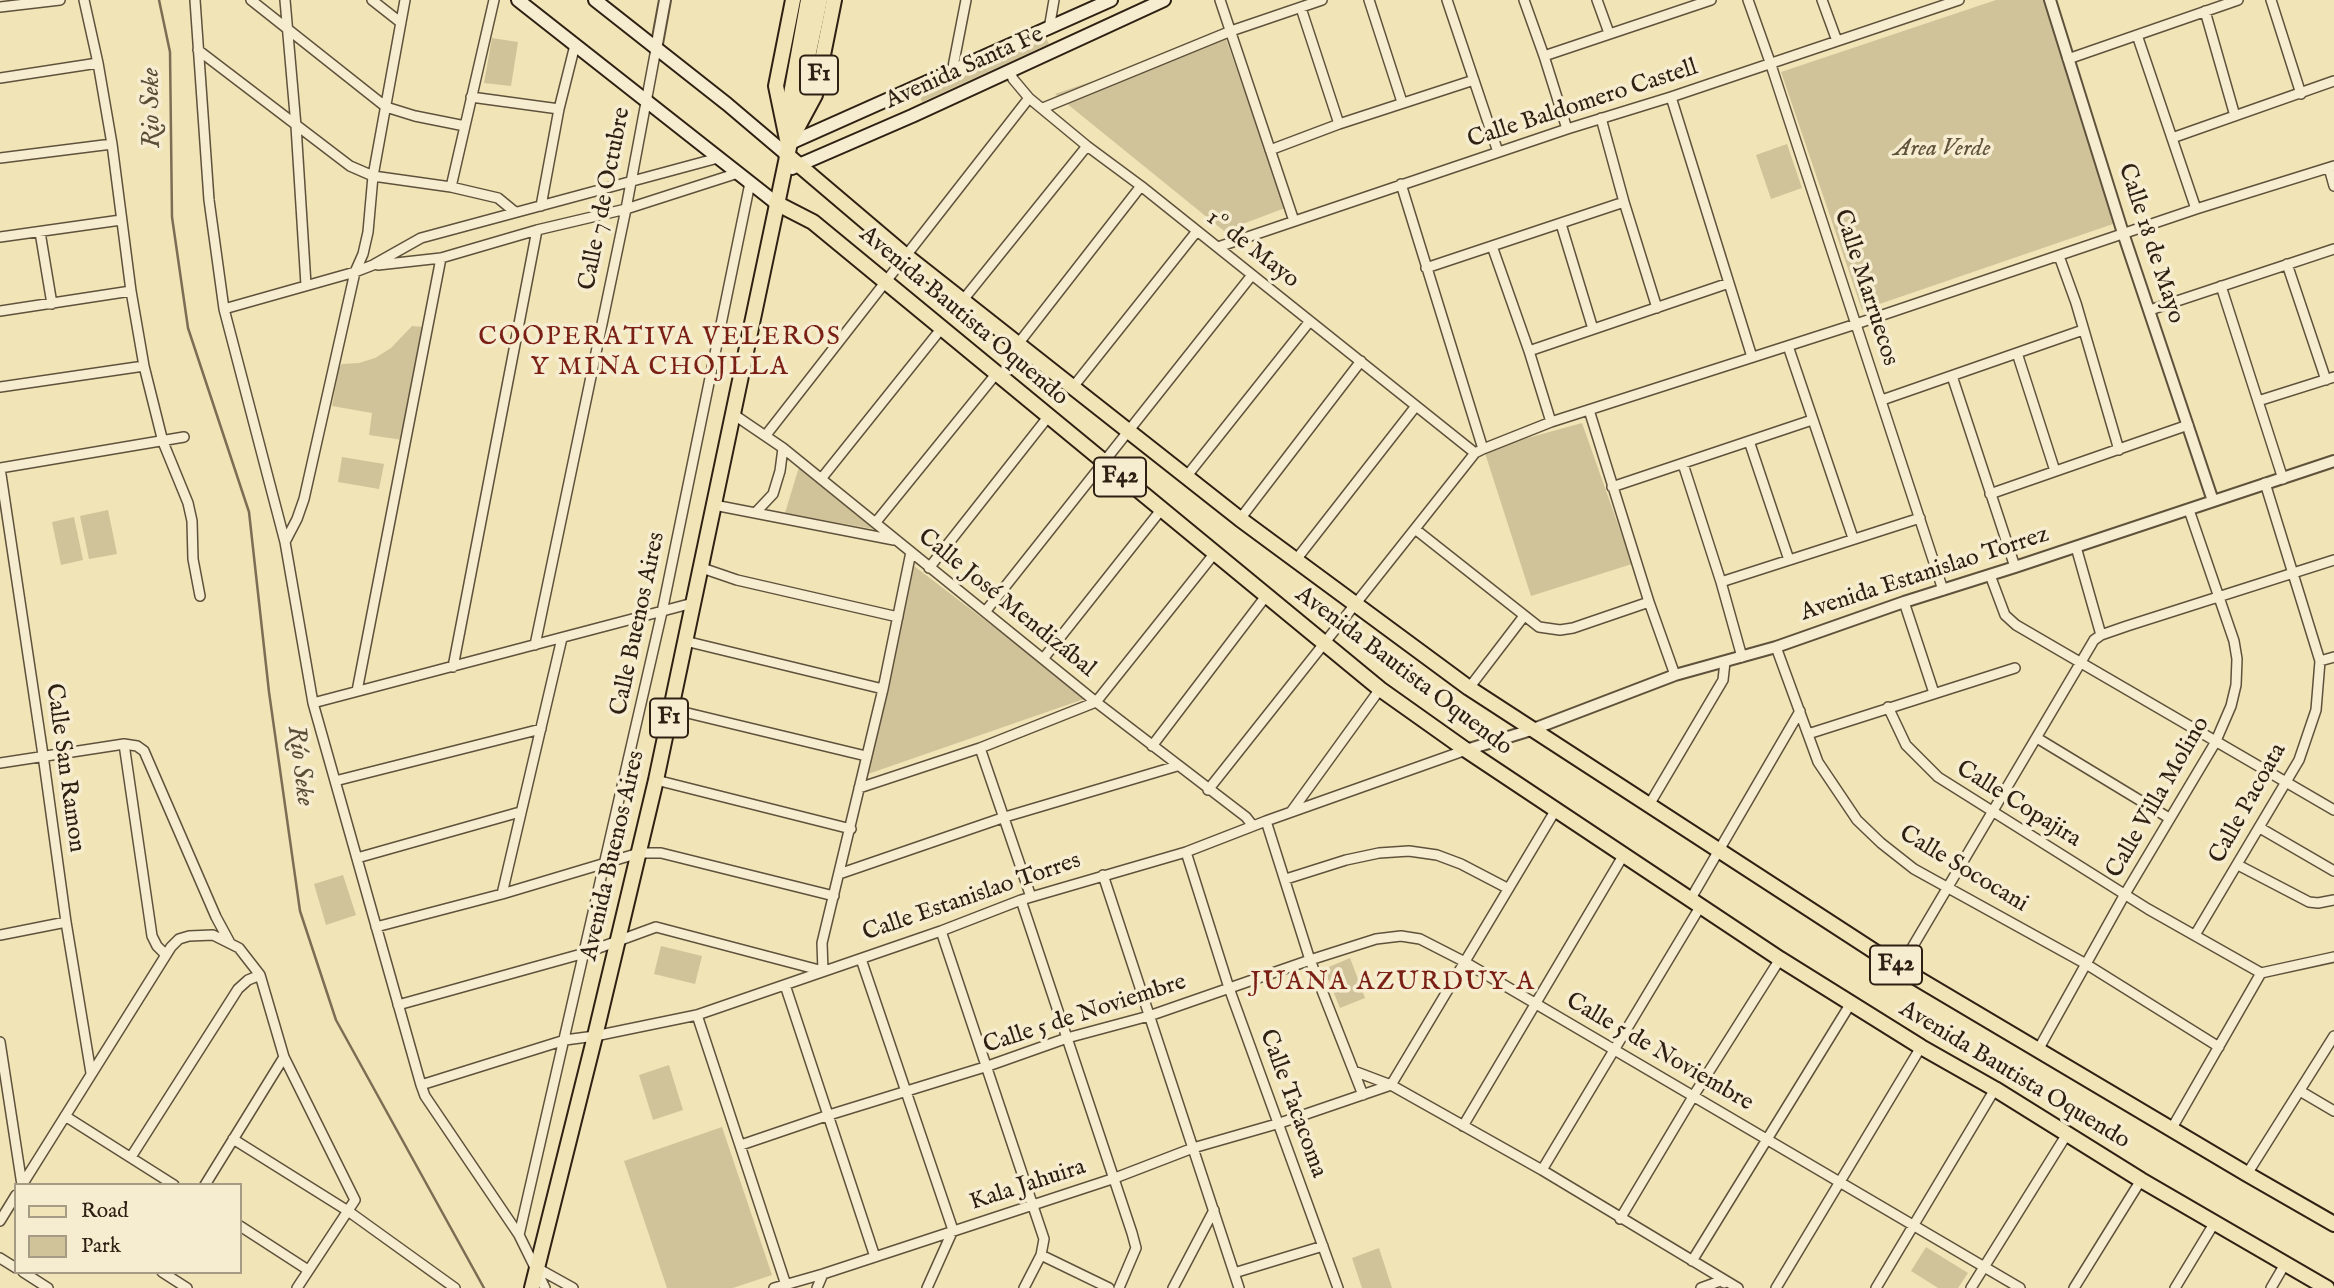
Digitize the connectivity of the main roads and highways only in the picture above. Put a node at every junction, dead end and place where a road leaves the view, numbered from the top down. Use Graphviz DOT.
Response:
graph roads {
  1 [pos="518,0"];
  2 [pos="595,0"];
  3 [pos="793,0"];
  4 [pos="808,0"];
  5 [pos="820,0"];
  6 [pos="834,0"];
  7 [pos="1111,0"];
  8 [pos="1164,0"];
  9 [pos="787,149"];
  10 [pos="799,165"];
  11 [pos="782,173"];
  12 [pos="776,203"];
  13 [pos="2334,1224"];
  14 [pos="531,1288"];
  15 [pos="2327,1288"];
  1 -- 12 [label="main road, Avenida Bautista Oquendo / F42"];
  2 -- 9 [label="main road, Avenida Bautista Oquendo / F42"];
  3 -- 9 [label="main road, Avenida Buenos Aires"];
  4 -- 9 [label="main road, Avenida Buenos Aires / F1"];
  5 -- 9 [label="main road, Avenida Buenos Aires / F1"];
  6 -- 9 [label="main road, Avenida Buenos Aires / F1"];
  7 -- 9 [label="main road, Avenida Santa Fe"];
  8 -- 10 [label="main road, Avenida Santa Fe"];
  9 -- 10 [label="main road, Avenida Bautista Oquendo / F42"];
  9 -- 11 [label="main road, Avenida Buenos Aires / F1"];
  10 -- 11 [label="main road, Avenida Santa Fe"];
  10 -- 13 [label="main road, Avenida Bautista Oquendo / F42"];
  11 -- 12 [label="main road, Avenida Buenos Aires / F1"];
  12 -- 14 [label="main road, Avenida Buenos Aires / F1"];
  12 -- 15 [label="main road, Avenida Bautista Oquendo / F42"];
}
